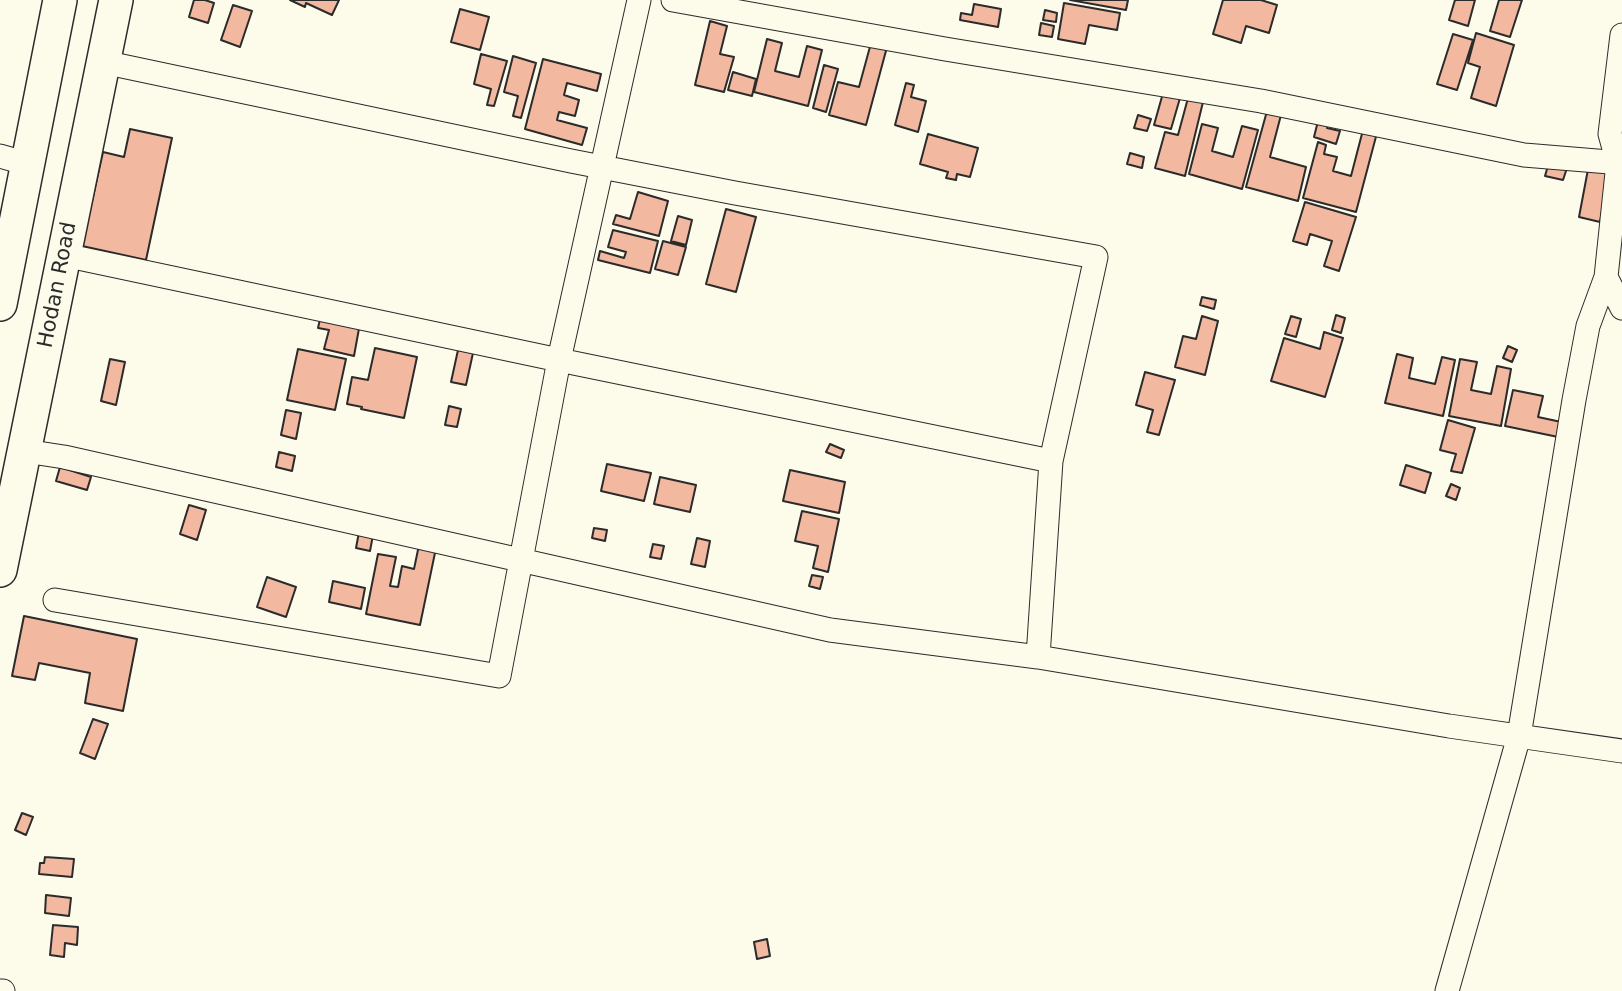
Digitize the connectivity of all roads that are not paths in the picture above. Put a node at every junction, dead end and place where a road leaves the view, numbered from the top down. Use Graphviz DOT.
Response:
graph roads {
  1 [pos="60,0"];
  2 [pos="116,0"];
  3 [pos="639,0"];
  4 [pos="673,0"];
  5 [pos="1622,35"];
  6 [pos="103,62"];
  7 [pos="14,160"];
  8 [pos="1620,163"];
  9 [pos="602,166"];
  10 [pos="64,255"];
  11 [pos="1606,277"];
  12 [pos="0,304"];
  13 [pos="1622,308"];
  14 [pos="559,360"];
  15 [pos="25,451"];
  16 [pos="1051,461"];
  17 [pos="522,561"];
  18 [pos="0,570"];
  19 [pos="55,600"];
  20 [pos="1038,657"];
  21 [pos="1519,736"];
  22 [pos="1622,751"];
  23 [pos="1447,991"];
  1 -- 7 [label="main road"];
  2 -- 6 [label="main road, Hodan Road"];
  3 -- 9 [label="street"];
  4 -- 8 [label="street"];
  5 -- 8 [label="street"];
  6 -- 9 [label="street"];
  6 -- 10 [label="main road, Hodan Road"];
  7 -- 12 [label="main road"];
  8 -- 11 [label="street"];
  9 -- 14 [label="street"];
  9 -- 16 [label="street"];
  10 -- 14 [label="street"];
  10 -- 15 [label="main road, Hodan Road"];
  11 -- 13 [label="street"];
  11 -- 21 [label="street"];
  14 -- 16 [label="street"];
  14 -- 17 [label="street"];
  15 -- 17 [label="street"];
  15 -- 18 [label="main road, Hodan Road"];
  16 -- 20 [label="street"];
  17 -- 19 [label="street"];
  17 -- 20 [label="street"];
  20 -- 21 [label="street"];
  21 -- 22 [label="street"];
  21 -- 23 [label="street"];
}
